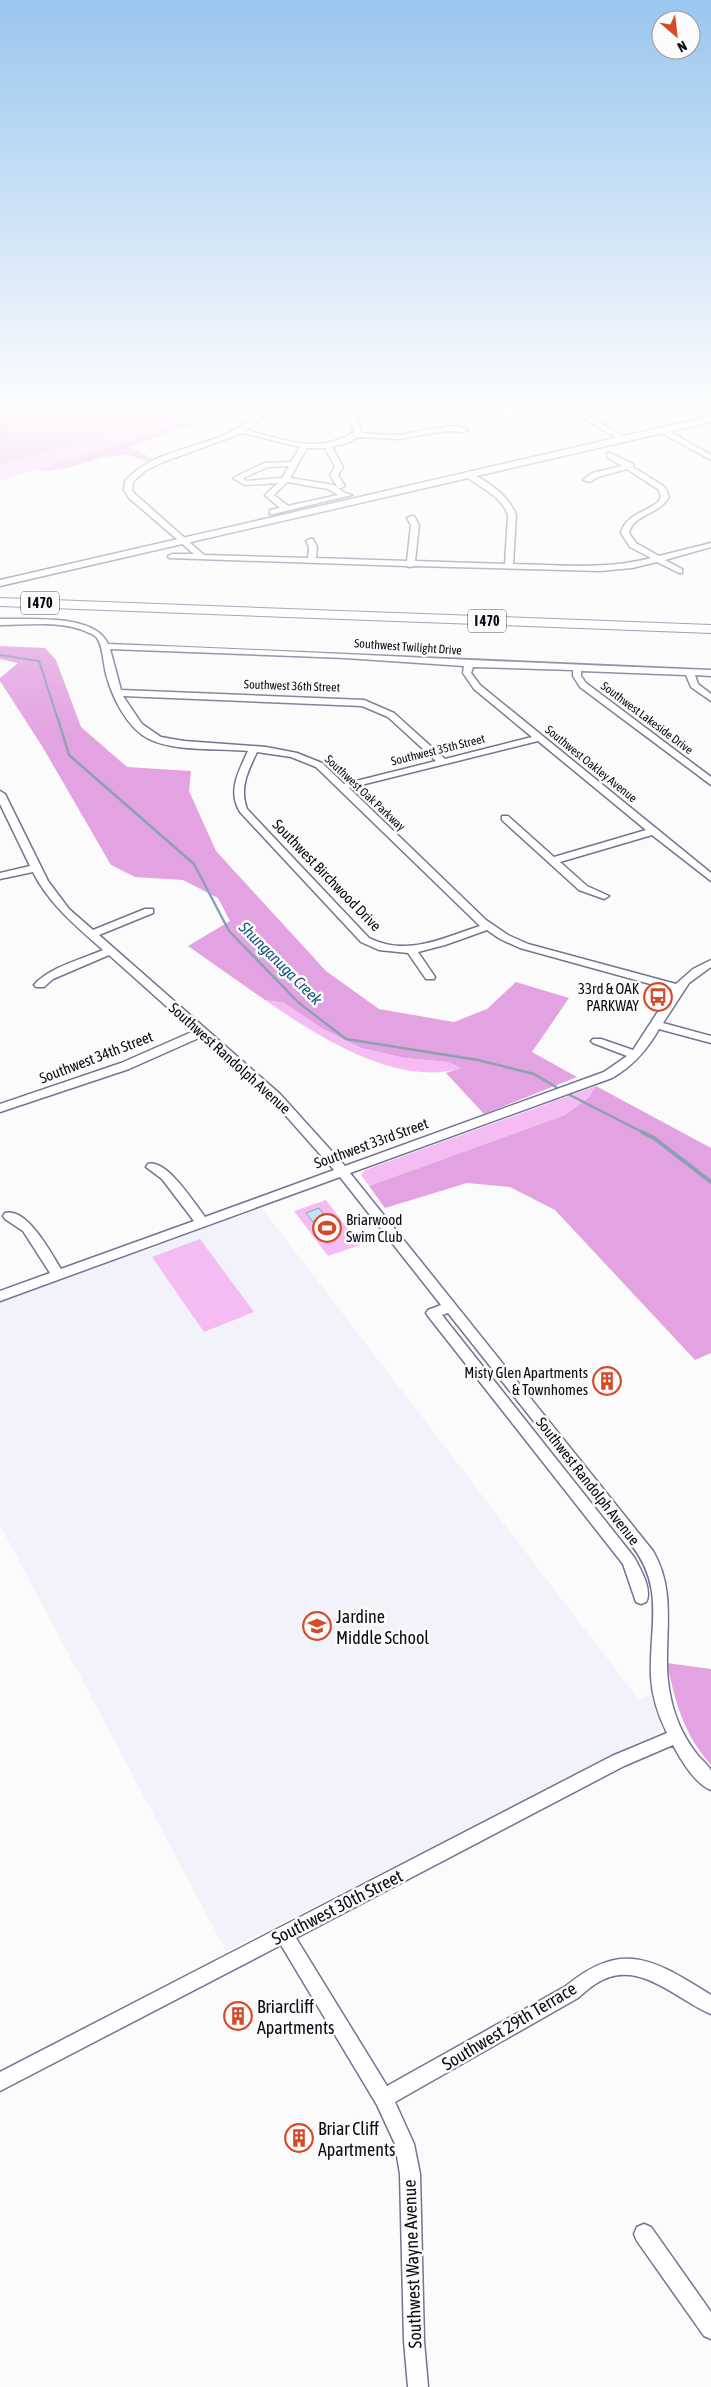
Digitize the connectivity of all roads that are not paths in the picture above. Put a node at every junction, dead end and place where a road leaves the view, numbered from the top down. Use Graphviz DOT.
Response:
graph roads {
  1 [pos="156,517"];
  2 [pos="281,517"];
  3 [pos="512,517"];
  4 [pos="635,517"];
  5 [pos="411,518"];
  6 [pos="181,540"];
  7 [pos="310,541"];
  8 [pos="711,545"];
  9 [pos="172,556"];
  10 [pos="201,556"];
  11 [pos="655,560"];
  12 [pos="312,561"];
  13 [pos="410,565"];
  14 [pos="509,567"];
  15 [pos="679,571"];
  16 [pos="0,583"];
  17 [pos="0,590"];
  18 [pos="0,604"];
  19 [pos="80,605"];
  20 [pos="711,617"];
  21 [pos="0,622"];
  22 [pos="711,629"];
  23 [pos="103,646"];
  24 [pos="469,664"];
  25 [pos="577,667"];
  26 [pos="688,672"];
  27 [pos="711,673"];
  28 [pos="119,692"];
  29 [pos="711,698"];
  30 [pos="157,738"];
  31 [pos="539,738"];
  32 [pos="149,746"];
  33 [pos="253,749"];
  34 [pos="443,762"];
  35 [pos="711,782"];
  36 [pos="342,787"];
  37 [pos="1,797"];
  38 [pos="505,818"];
  39 [pos="653,831"];
  40 [pos="552,861"];
  41 [pos="36,868"];
  42 [pos="0,876"];
  43 [pos="710,876"];
  44 [pos="604,896"];
  45 [pos="149,911"];
  46 [pos="487,927"];
  47 [pos="92,934"];
  48 [pos="411,950"];
  49 [pos="110,951"];
  50 [pos="711,963"];
  51 [pos="430,978"];
  52 [pos="40,985"];
  53 [pos="677,988"];
  54 [pos="655,1024"];
  55 [pos="202,1032"];
  56 [pos="597,1040"];
  57 [pos="711,1040"];
  58 [pos="634,1055"];
  59 [pos="0,1108"];
  60 [pos="152,1166"];
  61 [pos="342,1171"];
  62 [pos="9,1216"];
  63 [pos="202,1222"];
  64 [pos="58,1274"];
  65 [pos="0,1296"];
  66 [pos="449,1307"];
  67 [pos="547,1428"];
  68 [pos="530,1436"];
  69 [pos="616,1514"];
  70 [pos="598,1522"];
  71 [pos="641,1598"];
  72 [pos="676,1736"];
  73 [pos="711,1783"];
  74 [pos="284,1934"];
  75 [pos="711,2004"];
  76 [pos="0,2082"];
  77 [pos="384,2098"];
  78 [pos="644,2234"];
  79 [pos="711,2329"];
  80 [pos="418,2387"];
  1 -- 6 [label="street"];
  2 -- 6 [label="main road"];
  3 -- 14 [label="street"];
  4 -- 11 [label="street"];
  5 -- 13 [label="street"];
  6 -- 10 [label="street"];
  6 -- 16 [label="main road"];
  7 -- 12 [label="street"];
  8 -- 11 [label="street"];
  9 -- 10 [label="street"];
  10 -- 12 [label="street"];
  11 -- 14 [label="street"];
  11 -- 15 [label="street"];
  12 -- 13 [label="street"];
  13 -- 14 [label="street"];
  17 -- 20 [label="highway, I 470"];
  18 -- 19 [label="highway"];
  19 -- 22 [label="highway, I 470"];
  21 -- 23 [label="street"];
  23 -- 24 [label="street, Southwest Twilight Drive"];
  23 -- 28 [label="street, Southwest Oak Parkway"];
  24 -- 25 [label="street, Southwest Twilight Drive"];
  24 -- 31 [label="street, Southwest Oakley Avenue"];
  25 -- 26 [label="street, Southwest Twilight Drive"];
  25 -- 35 [label="street, Southwest Lakeside Drive"];
  26 -- 27 [label="street, Southwest Twilight Drive"];
  26 -- 29 [label="street"];
  28 -- 30 [label="street, Southwest Oak Parkway"];
  28 -- 34 [label="street, Southwest 36th Street"];
  30 -- 32 [label="street"];
  30 -- 33 [label="street, Southwest Oak Parkway"];
  31 -- 34 [label="street, Southwest 35th Street"];
  31 -- 39 [label="street, Southwest Oakley Avenue"];
  33 -- 36 [label="street, Southwest Oak Parkway"];
  33 -- 48 [label="street, Southwest Birchwood Drive"];
  34 -- 36 [label="street, Southwest 35th Street"];
  36 -- 46 [label="street, Southwest Oak Parkway"];
  37 -- 41 [label="street, Southwest Randolph Avenue"];
  38 -- 40 [label="street"];
  39 -- 40 [label="street"];
  39 -- 43 [label="street, Southwest Oakley Avenue"];
  40 -- 44 [label="street"];
  41 -- 42 [label="street"];
  41 -- 47 [label="street, Southwest Randolph Avenue"];
  45 -- 47 [label="street"];
  46 -- 48 [label="street, Southwest Birchwood Drive"];
  46 -- 53 [label="street, Southwest Oak Parkway"];
  47 -- 49 [label="street, Southwest Randolph Avenue"];
  48 -- 51 [label="street"];
  49 -- 52 [label="street"];
  49 -- 55 [label="street, Southwest Randolph Avenue"];
  50 -- 53 [label="street, Southwest 33rd Street"];
  53 -- 54 [label="street, Southwest 33rd Street"];
  54 -- 57 [label="street"];
  54 -- 58 [label="street, Southwest 33rd Street"];
  55 -- 59 [label="street, Southwest 34th Street"];
  55 -- 61 [label="street, Southwest Randolph Avenue"];
  56 -- 58 [label="street"];
  58 -- 61 [label="street, Southwest 33rd Street"];
  60 -- 63 [label="street"];
  61 -- 63 [label="street, Southwest 33rd Street"];
  61 -- 66 [label="street, Southwest Randolph Avenue"];
  62 -- 64 [label="street"];
  63 -- 64 [label="street, Southwest 33rd Street"];
  64 -- 65 [label="street, Southwest 33rd Street"];
  66 -- 67 [label="street, Southwest Randolph Avenue"];
  66 -- 68 [label="street"];
  67 -- 68 [label="street"];
  67 -- 69 [label="street, Southwest Randolph Avenue"];
  68 -- 70 [label="street"];
  69 -- 70 [label="street"];
  69 -- 72 [label="street, Southwest Randolph Avenue"];
  70 -- 71 [label="street"];
  72 -- 73 [label="street, Southwest Randolph Avenue"];
  72 -- 74 [label="street, Southwest 30th Street"];
  74 -- 76 [label="street, Southwest 30th Street"];
  74 -- 77 [label="street, Southwest Wayne Avenue"];
  75 -- 77 [label="street, Southwest 29th Terrace"];
  77 -- 80 [label="street, Southwest Wayne Avenue"];
  78 -- 79 [label="street"];
}
